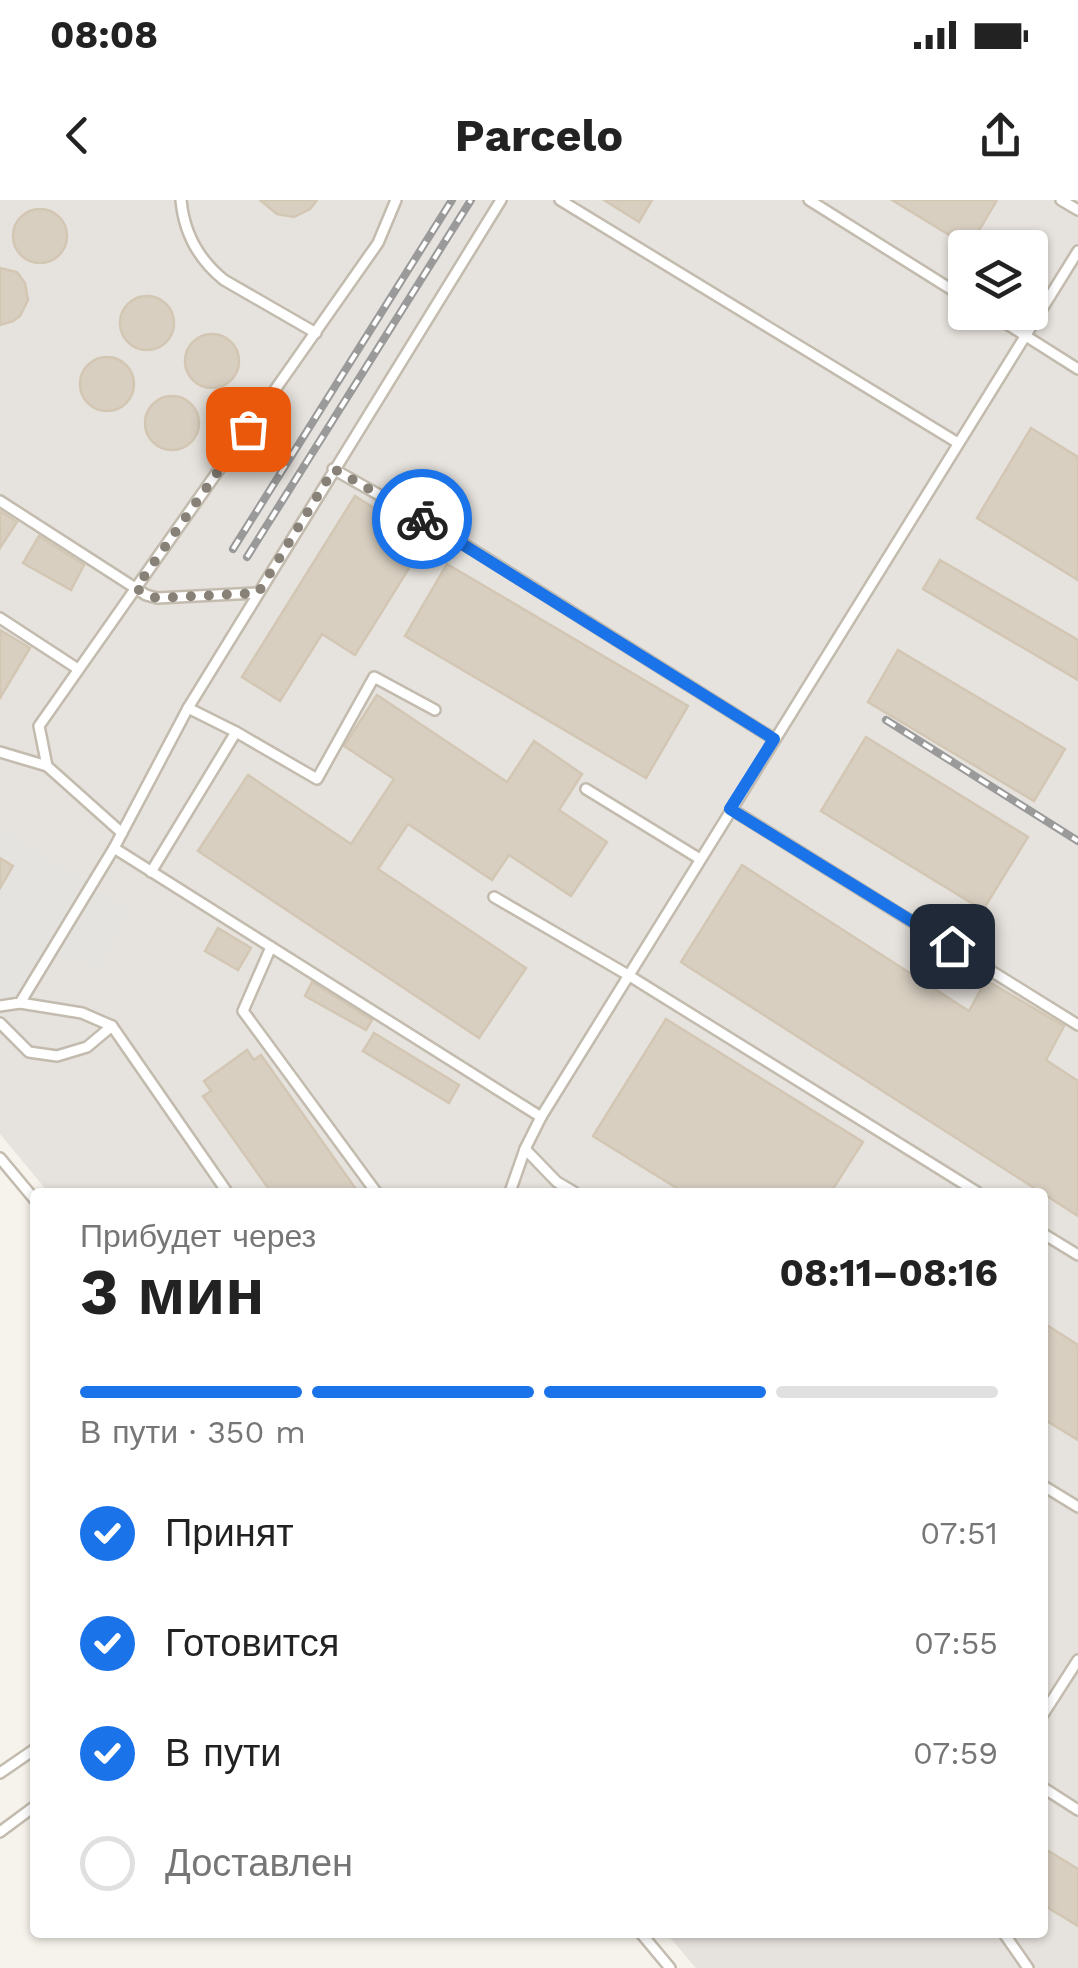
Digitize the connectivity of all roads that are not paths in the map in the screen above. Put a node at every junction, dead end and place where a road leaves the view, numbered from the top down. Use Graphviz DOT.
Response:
graph roads {
  1 [pos="181,200"];
  2 [pos="396,200"];
  3 [pos="500,200"];
  4 [pos="560,200"];
  5 [pos="809,200"];
  6 [pos="1062,200"];
  7 [pos="1078,210"];
  8 [pos="1078,250"];
  9 [pos="948,287"];
  10 [pos="1016,330"];
  11 [pos="316,333"];
  12 [pos="1025,336"];
  13 [pos="1078,369"];
  14 [pos="958,443"];
  15 [pos="334,469"];
  16 [pos="0,501"];
  17 [pos="136,588"];
  18 [pos="258,593"];
  19 [pos="0,618"];
  20 [pos="78,669"];
  21 [pos="188,708"];
  22 [pos="435,710"];
  23 [pos="236,732"];
  24 [pos="774,739"];
  25 [pos="0,752"];
  26 [pos="47,766"];
  27 [pos="586,789"];
  28 [pos="730,809"];
  29 [pos="122,833"];
  30 [pos="114,848"];
  31 [pos="700,859"];
  32 [pos="152,872"];
  33 [pos="494,897"];
  34 [pos="271,947"];
  35 [pos="628,975"];
  36 [pos="20,1003"];
  37 [pos="0,1006"];
  38 [pos="0,1023"];
  39 [pos="1078,1025"];
  40 [pos="112,1026"];
  41 [pos="541,1116"];
  42 [pos="525,1149"];
  43 [pos="0,1158"];
  44 [pos="224,1188"];
  45 [pos="373,1188"];
  46 [pos="511,1188"];
  47 [pos="567,1188"];
  48 [pos="971,1188"];
  49 [pos="30,1194"];
  50 [pos="1048,1237"];
  51 [pos="1078,1255"];
  52 [pos="1048,1490"];
  53 [pos="1078,1507"];
  54 [pos="1078,1660"];
  55 [pos="1048,1707"];
  56 [pos="30,1752"];
  57 [pos="0,1773"];
  58 [pos="1048,1791"];
  59 [pos="30,1810"];
  60 [pos="1078,1810"];
  61 [pos="0,1832"];
  62 [pos="645,1938"];
  63 [pos="1007,1938"];
  64 [pos="670,1968"];
  65 [pos="1028,1968"];
  1 -- 11 [label="lane"];
  2 -- 11 [label="lane"];
  3 -- 15 [label="lane"];
  4 -- 14 [label="lane"];
  5 -- 9 [label="lane"];
  6 -- 7 [label="lane"];
  8 -- 12 [label="lane"];
  10 -- 12 [label="lane"];
  11 -- 17 [label="lane"];
  12 -- 13 [label="lane"];
  12 -- 14 [label="lane"];
  14 -- 24 [label="lane"];
  15 -- 18 [label="lane"];
  15 -- 24 [label="lane"];
  16 -- 17 [label="lane"];
  17 -- 18 [label="lane"];
  17 -- 20 [label="lane"];
  18 -- 21 [label="lane"];
  19 -- 20 [label="lane"];
  20 -- 26 [label="lane"];
  21 -- 23 [label="lane"];
  21 -- 29 [label="lane"];
  22 -- 23 [label="lane"];
  23 -- 32 [label="lane"];
  24 -- 28 [label="lane"];
  25 -- 26 [label="lane"];
  26 -- 29 [label="lane"];
  27 -- 31 [label="lane"];
  28 -- 31 [label="lane"];
  28 -- 39 [label="lane"];
  29 -- 30 [label="lane"];
  30 -- 32 [label="lane"];
  30 -- 36 [label="lane"];
  31 -- 35 [label="lane"];
  32 -- 34 [label="lane"];
  33 -- 35 [label="lane"];
  34 -- 41 [label="lane"];
  34 -- 45 [label="lane"];
  35 -- 41 [label="lane"];
  35 -- 48 [label="lane"];
  36 -- 37 [label="lane"];
  36 -- 40 [label="lane"];
  38 -- 40 [label="lane"];
  40 -- 44 [label="lane"];
  41 -- 42 [label="lane"];
  42 -- 46 [label="lane"];
  42 -- 47 [label="lane"];
  43 -- 49 [label="lane"];
  50 -- 51 [label="lane"];
  52 -- 53 [label="lane"];
  54 -- 55 [label="lane"];
  56 -- 57 [label="lane"];
  58 -- 60 [label="lane"];
  59 -- 61 [label="lane"];
  62 -- 64 [label="lane"];
  63 -- 65 [label="lane"];
}
